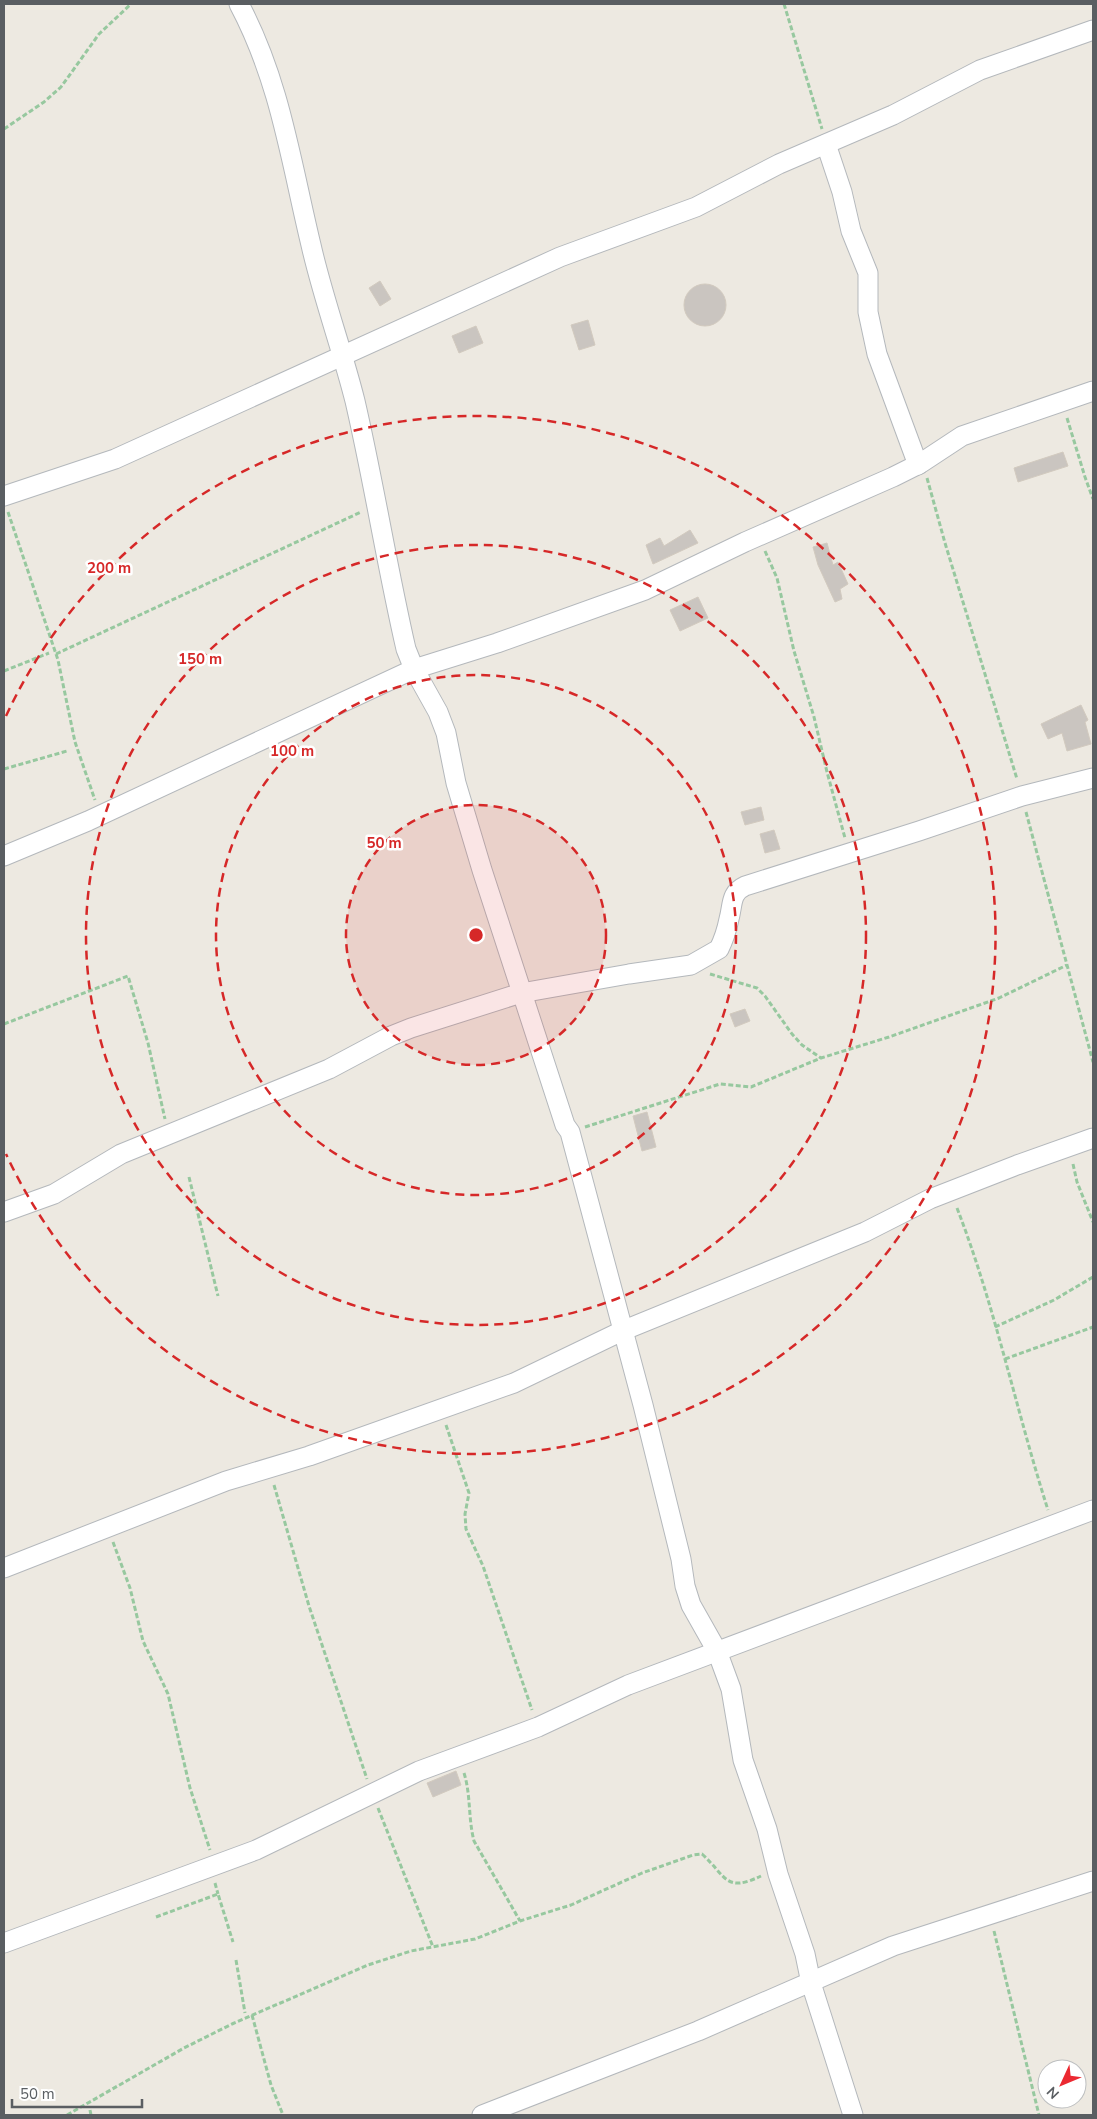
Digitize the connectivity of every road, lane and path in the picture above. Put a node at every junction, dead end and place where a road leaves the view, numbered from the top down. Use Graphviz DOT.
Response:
graph roads {
  1 [pos="131,4"];
  2 [pos="239,4"];
  3 [pos="784,4"];
  4 [pos="1093,30"];
  5 [pos="4,129"];
  6 [pos="826,144"];
  7 [pos="342,354"];
  8 [pos="1093,391"];
  9 [pos="1062,401"];
  10 [pos="920,463"];
  11 [pos="1093,499"];
  12 [pos="5,502"];
  13 [pos="377,505"];
  14 [pos="760,536"];
  15 [pos="49,653"];
  16 [pos="56,654"];
  17 [pos="414,668"];
  18 [pos="4,671"];
  19 [pos="68,751"];
  20 [pos="4,768"];
  21 [pos="1093,778"];
  22 [pos="1022,796"];
  23 [pos="100,815"];
  24 [pos="850,853"];
  25 [pos="4,856"];
  26 [pos="1067,965"];
  27 [pos="706,973"];
  28 [pos="521,994"];
  29 [pos="4,1024"];
  30 [pos="821,1058"];
  31 [pos="1093,1062"];
  32 [pos="166,1124"];
  33 [pos="570,1132"];
  34 [pos="1093,1138"];
  35 [pos="1070,1146"];
  36 [pos="189,1177"];
  37 [pos="950,1191"];
  38 [pos="4,1212"];
  39 [pos="1093,1222"];
  40 [pos="1093,1277"];
  41 [pos="218,1296"];
  42 [pos="995,1327"];
  43 [pos="1093,1327"];
  44 [pos="622,1331"];
  45 [pos="1005,1359"];
  46 [pos="441,1409"];
  47 [pos="274,1484"];
  48 [pos="1093,1510"];
  49 [pos="1053,1525"];
  50 [pos="108,1527"];
  51 [pos="4,1568"];
  52 [pos="717,1651"];
  53 [pos="538,1727"];
  54 [pos="458,1756"];
  55 [pos="372,1794"];
  56 [pos="215,1865"];
  57 [pos="776,1868"];
  58 [pos="1093,1881"];
  59 [pos="990,1916"];
  60 [pos="156,1917"];
  61 [pos="520,1921"];
  62 [pos="4,1942"];
  63 [pos="233,1942"];
  64 [pos="432,1947"];
  65 [pos="236,1960"];
  66 [pos="811,1983"];
  67 [pos="245,2013"];
  68 [pos="252,2015"];
  69 [pos="90,2110"];
  70 [pos="67,2115"];
  71 [pos="91,2115"];
  72 [pos="283,2115"];
  73 [pos="482,2115"];
  74 [pos="853,2115"];
  75 [pos="1039,2115"];
  1 -- 5 [label="path"];
  2 -- 7 [label="street"];
  3 -- 6 [label="path"];
  4 -- 6 [label="street"];
  6 -- 7 [label="street"];
  6 -- 10 [label="street"];
  7 -- 12 [label="street"];
  7 -- 13 [label="street"];
  8 -- 9 [label="street"];
  9 -- 10 [label="street"];
  9 -- 11 [label="path"];
  10 -- 14 [label="street"];
  10 -- 22 [label="path"];
  12 -- 16 [label="path"];
  13 -- 16 [label="path"];
  13 -- 17 [label="street"];
  14 -- 17 [label="street"];
  14 -- 24 [label="path"];
  15 -- 18 [label="path"];
  16 -- 23 [label="path"];
  17 -- 23 [label="street"];
  17 -- 28 [label="street"];
  19 -- 20 [label="path"];
  21 -- 22 [label="street"];
  22 -- 24 [label="street"];
  22 -- 26 [label="path"];
  23 -- 25 [label="street"];
  24 -- 28 [label="street"];
  26 -- 30 [label="path"];
  26 -- 31 [label="path"];
  27 -- 30 [label="path"];
  28 -- 33 [label="street"];
  28 -- 38 [label="street"];
  29 -- 32 [label="path"];
  30 -- 33 [label="path"];
  33 -- 44 [label="street"];
  34 -- 35 [label="street"];
  35 -- 37 [label="street"];
  35 -- 39 [label="path"];
  36 -- 41 [label="path"];
  37 -- 42 [label="path"];
  37 -- 44 [label="street"];
  40 -- 42 [label="path"];
  42 -- 45 [label="path"];
  43 -- 45 [label="path"];
  44 -- 46 [label="street"];
  44 -- 52 [label="street"];
  45 -- 49 [label="path"];
  46 -- 50 [label="street"];
  46 -- 53 [label="path"];
  47 -- 55 [label="path"];
  48 -- 49 [label="street"];
  49 -- 52 [label="street"];
  50 -- 51 [label="street"];
  50 -- 56 [label="path"];
  52 -- 53 [label="street"];
  52 -- 57 [label="street"];
  53 -- 54 [label="street"];
  54 -- 55 [label="street"];
  54 -- 61 [label="path"];
  55 -- 56 [label="street"];
  55 -- 64 [label="path"];
  56 -- 62 [label="street"];
  57 -- 61 [label="path"];
  57 -- 66 [label="street"];
  58 -- 59 [label="street"];
  59 -- 66 [label="street"];
  59 -- 75 [label="path"];
  60 -- 63 [label="path"];
  61 -- 64 [label="path"];
  64 -- 68 [label="path"];
  65 -- 67 [label="path"];
  66 -- 73 [label="street"];
  66 -- 74 [label="street"];
  68 -- 70 [label="path"];
  68 -- 72 [label="path"];
  69 -- 71 [label="path"];
}
